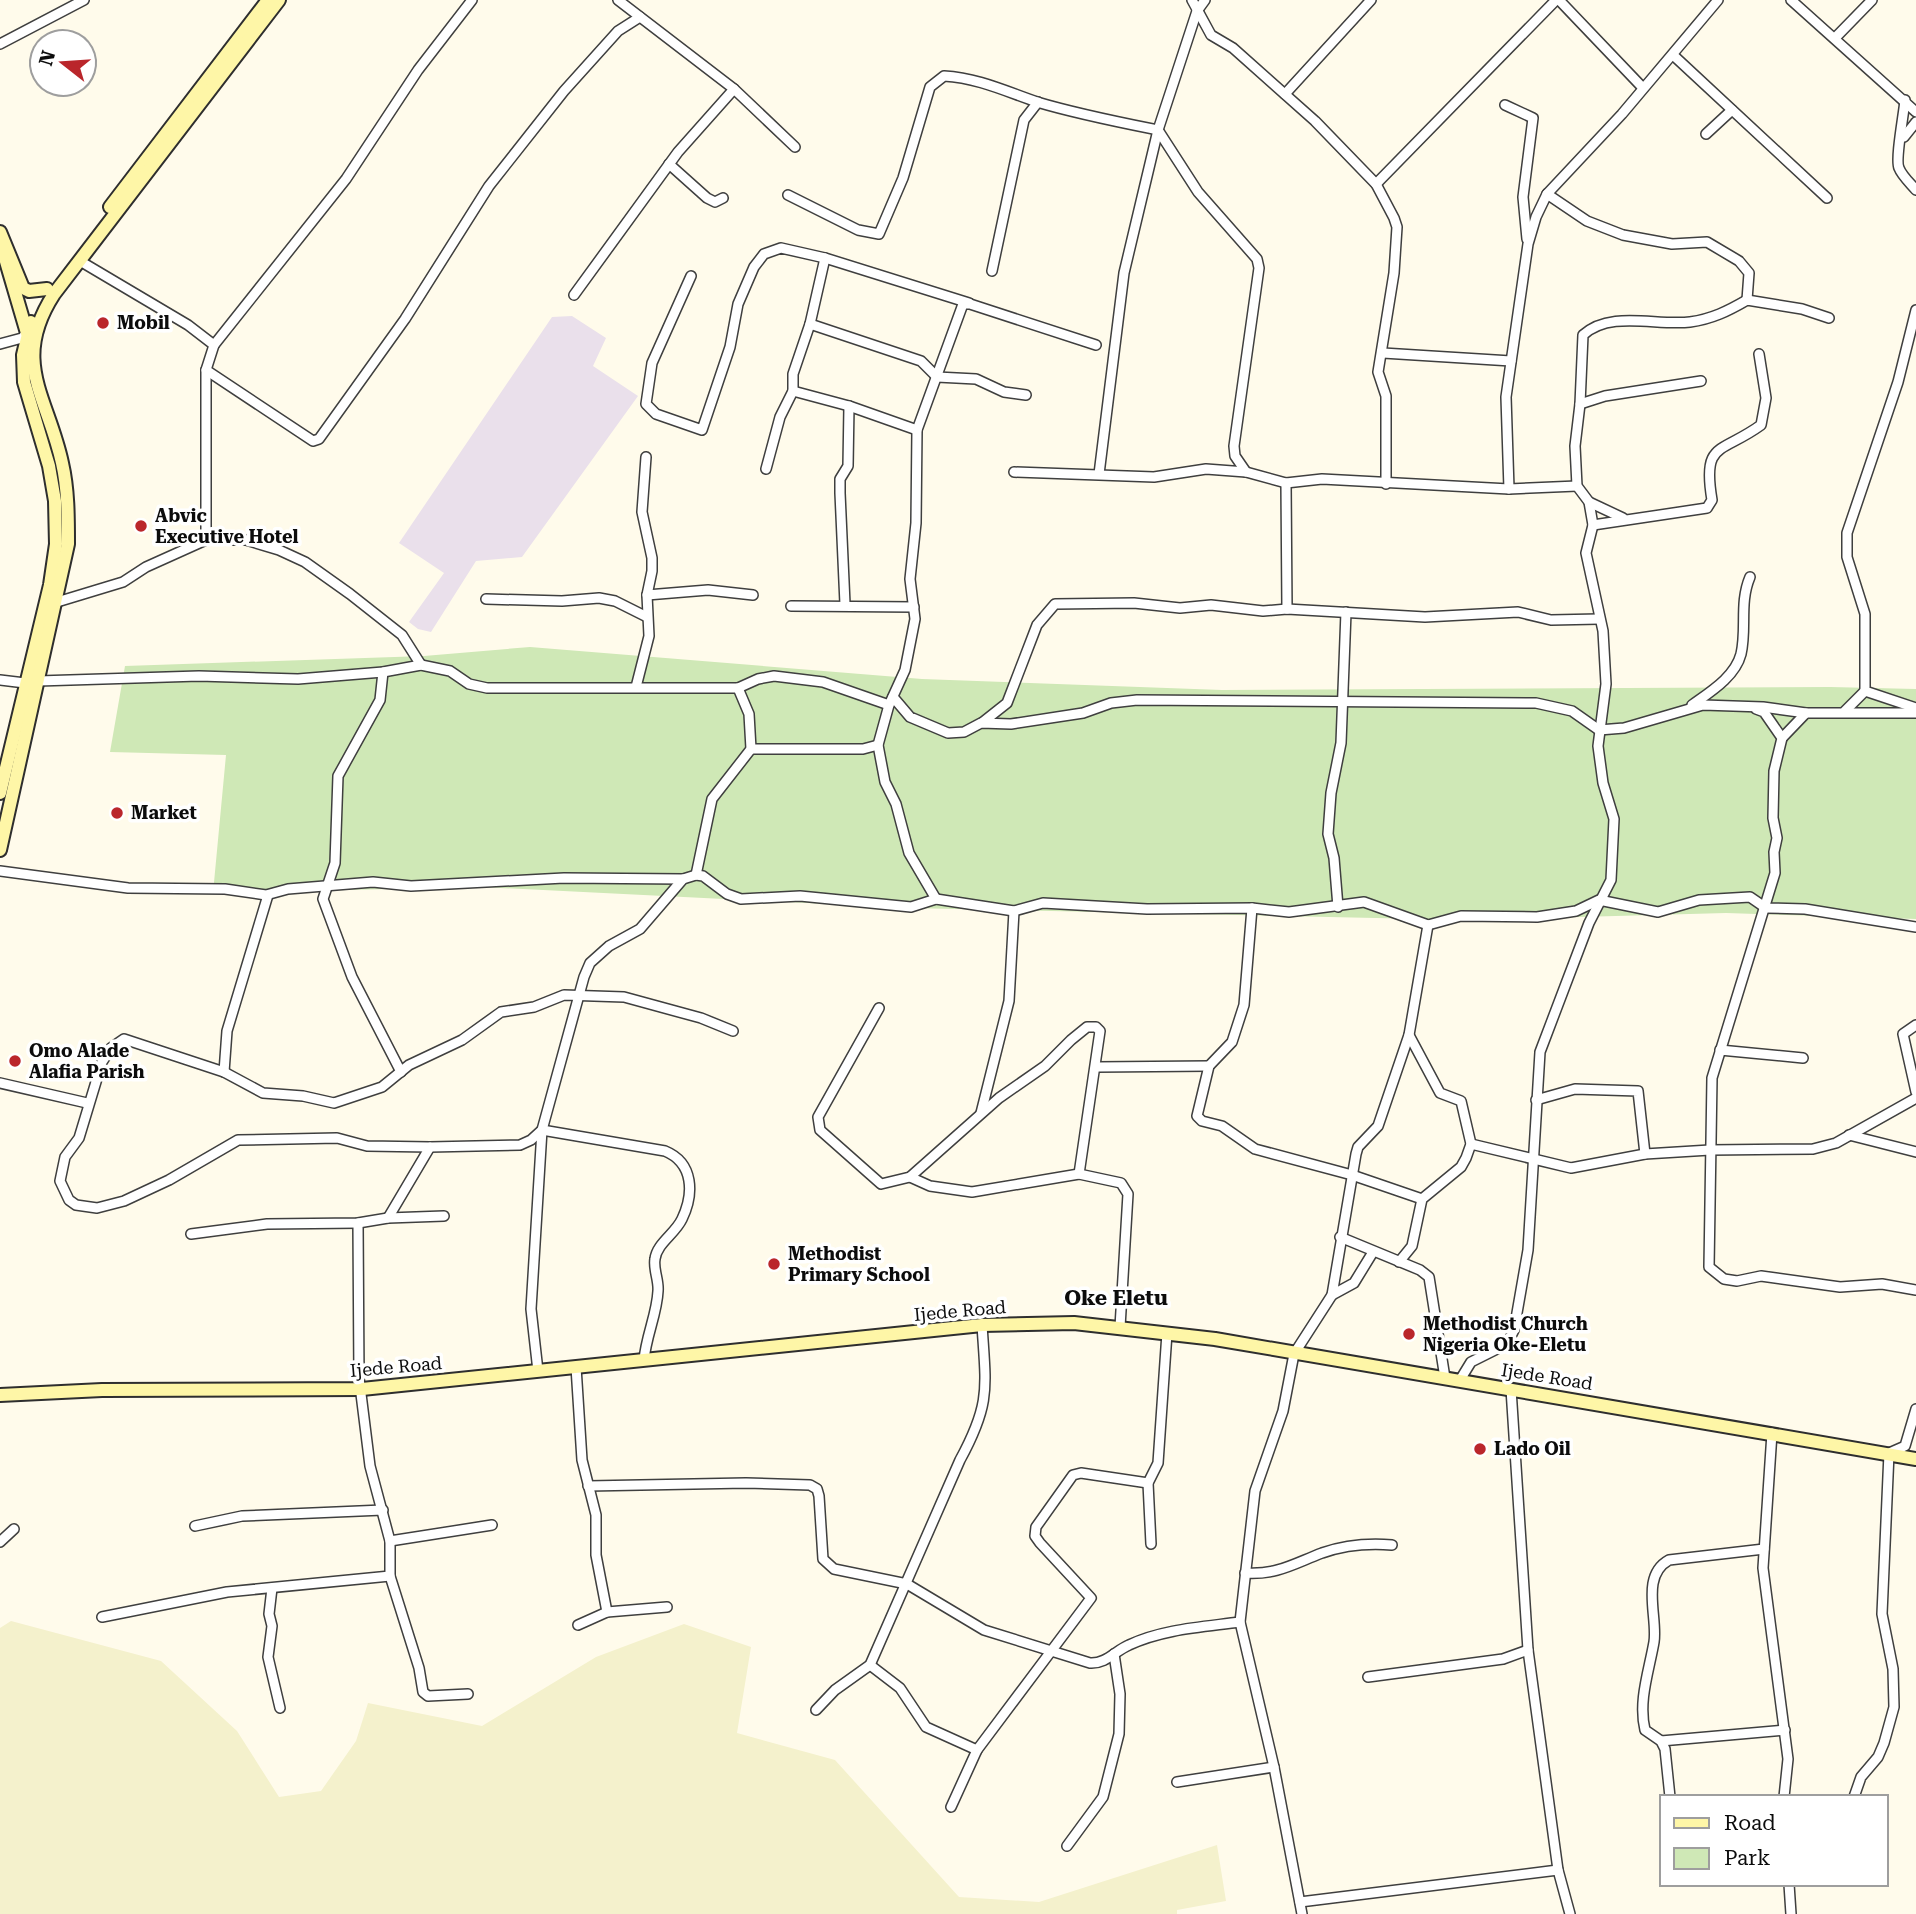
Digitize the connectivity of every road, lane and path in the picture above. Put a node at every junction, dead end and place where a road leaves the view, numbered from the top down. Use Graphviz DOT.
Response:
graph roads {
  1 [pos="84,0"];
  2 [pos="268,0"];
  3 [pos="279,0"];
  4 [pos="472,0"];
  5 [pos="618,0"];
  6 [pos="1192,0"];
  7 [pos="1205,0"];
  8 [pos="1371,0"];
  9 [pos="1557,0"];
  10 [pos="1718,0"];
  11 [pos="1791,0"];
  12 [pos="1872,0"];
  13 [pos="1197,11"];
  14 [pos="639,17"];
  15 [pos="1835,38"];
  16 [pos="0,44"];
  17 [pos="1673,55"];
  18 [pos="1643,88"];
  19 [pos="734,89"];
  20 [pos="1285,94"];
  21 [pos="1905,100"];
  22 [pos="1038,102"];
  23 [pos="1505,105"];
  24 [pos="1732,110"];
  25 [pos="1916,112"];
  26 [pos="1916,122"];
  27 [pos="1158,130"];
  28 [pos="1706,134"];
  29 [pos="1903,138"];
  30 [pos="795,147"];
  31 [pos="669,164"];
  32 [pos="1376,184"];
  33 [pos="1916,190"];
  34 [pos="1547,194"];
  35 [pos="788,195"];
  36 [pos="723,198"];
  37 [pos="1826,198"];
  38 [pos="0,232"];
  39 [pos="0,241"];
  40 [pos="1528,244"];
  41 [pos="824,258"];
  42 [pos="80,261"];
  43 [pos="992,271"];
  44 [pos="691,276"];
  45 [pos="47,289"];
  46 [pos="574,295"];
  47 [pos="1746,300"];
  48 [pos="970,304"];
  49 [pos="1916,310"];
  50 [pos="1829,318"];
  51 [pos="810,324"];
  52 [pos="27,333"];
  53 [pos="0,344"];
  54 [pos="214,345"];
  55 [pos="1097,345"];
  56 [pos="1383,353"];
  57 [pos="1759,354"];
  58 [pos="1511,361"];
  59 [pos="206,370"];
  60 [pos="937,377"];
  61 [pos="1701,381"];
  62 [pos="793,391"];
  63 [pos="1026,395"];
  64 [pos="1580,404"];
  65 [pos="849,406"];
  66 [pos="917,430"];
  67 [pos="646,457"];
  68 [pos="766,469"];
  69 [pos="1014,472"];
  70 [pos="1246,472"];
  71 [pos="1099,474"];
  72 [pos="1286,482"];
  73 [pos="1386,484"];
  74 [pos="1577,486"];
  75 [pos="1508,489"];
  76 [pos="1589,502"];
  77 [pos="1625,518"];
  78 [pos="1593,525"];
  79 [pos="206,540"];
  80 [pos="1750,577"];
  81 [pos="647,595"];
  82 [pos="753,595"];
  83 [pos="486,599"];
  84 [pos="57,602"];
  85 [pos="845,604"];
  86 [pos="791,606"];
  87 [pos="914,607"];
  88 [pos="1287,609"];
  89 [pos="1346,612"];
  90 [pos="647,617"];
  91 [pos="1599,619"];
  92 [pos="421,665"];
  93 [pos="383,672"];
  94 [pos="0,680"];
  95 [pos="31,682"];
  96 [pos="636,687"];
  97 [pos="738,688"];
  98 [pos="1865,691"];
  99 [pos="891,701"];
  100 [pos="1344,701"];
  101 [pos="1691,706"];
  102 [pos="1751,708"];
  103 [pos="1845,711"];
  104 [pos="1916,711"];
  105 [pos="1806,713"];
  106 [pos="981,723"];
  107 [pos="1599,730"];
  108 [pos="1782,738"];
  109 [pos="878,745"];
  110 [pos="751,749"];
  111 [pos="0,793"];
  112 [pos="0,850"];
  113 [pos="0,871"];
  114 [pos="699,875"];
  115 [pos="683,880"];
  116 [pos="328,884"];
  117 [pos="268,895"];
  118 [pos="936,900"];
  119 [pos="1599,900"];
  120 [pos="1338,907"];
  121 [pos="1252,908"];
  122 [pos="1766,908"];
  123 [pos="1014,911"];
  124 [pos="1576,911"];
  125 [pos="1589,923"];
  126 [pos="1428,925"];
  127 [pos="1916,927"];
  128 [pos="580,994"];
  129 [pos="879,1008"];
  130 [pos="1916,1025"];
  131 [pos="733,1031"];
  132 [pos="1409,1035"];
  133 [pos="1720,1050"];
  134 [pos="1803,1058"];
  135 [pos="1209,1066"];
  136 [pos="1097,1067"];
  137 [pos="224,1072"];
  138 [pos="401,1072"];
  139 [pos="0,1083"];
  140 [pos="1916,1092"];
  141 [pos="1916,1098"];
  142 [pos="1536,1100"];
  143 [pos="87,1103"];
  144 [pos="981,1113"];
  145 [pos="542,1130"];
  146 [pos="1849,1135"];
  147 [pos="1471,1144"];
  148 [pos="430,1147"];
  149 [pos="1710,1150"];
  150 [pos="1916,1152"];
  151 [pos="1645,1154"];
  152 [pos="1532,1156"];
  153 [pos="1079,1174"];
  154 [pos="1352,1175"];
  155 [pos="910,1177"];
  156 [pos="1422,1199"];
  157 [pos="444,1216"];
  158 [pos="388,1218"];
  159 [pos="358,1223"];
  160 [pos="191,1234"];
  161 [pos="1340,1237"];
  162 [pos="1373,1252"];
  163 [pos="1399,1262"];
  164 [pos="1916,1290"];
  165 [pos="1332,1294"];
  166 [pos="982,1325"];
  167 [pos="1120,1327"];
  168 [pos="1167,1333"];
  169 [pos="1294,1354"];
  170 [pos="644,1360"];
  171 [pos="576,1367"];
  172 [pos="538,1371"];
  173 [pos="1445,1378"];
  174 [pos="1460,1380"];
  175 [pos="362,1389"];
  176 [pos="1511,1389"];
  177 [pos="0,1395"];
  178 [pos="1916,1409"];
  179 [pos="1772,1433"];
  180 [pos="1889,1453"];
  181 [pos="1916,1459"];
  182 [pos="1148,1483"];
  183 [pos="588,1486"];
  184 [pos="383,1510"];
  185 [pos="492,1525"];
  186 [pos="195,1526"];
  187 [pos="14,1529"];
  188 [pos="390,1541"];
  189 [pos="0,1542"];
  190 [pos="1151,1544"];
  191 [pos="1392,1545"];
  192 [pos="1764,1549"];
  193 [pos="1245,1573"];
  194 [pos="390,1576"];
  195 [pos="907,1584"];
  196 [pos="272,1588"];
  197 [pos="667,1607"];
  198 [pos="607,1612"];
  199 [pos="102,1617"];
  200 [pos="1240,1622"];
  201 [pos="578,1625"];
  202 [pos="1050,1650"];
  203 [pos="1528,1650"];
  204 [pos="1114,1654"];
  205 [pos="870,1665"];
  206 [pos="1368,1677"];
  207 [pos="468,1694"];
  208 [pos="280,1708"];
  209 [pos="816,1710"];
  210 [pos="1785,1730"];
  211 [pos="1661,1741"];
  212 [pos="977,1750"];
  213 [pos="1274,1767"];
  214 [pos="1177,1782"];
  215 [pos="1670,1795"];
  216 [pos="1784,1795"];
  217 [pos="1855,1795"];
  218 [pos="951,1807"];
  219 [pos="1067,1846"];
  220 [pos="1558,1870"];
  221 [pos="1788,1886"];
  222 [pos="1300,1902"];
  223 [pos="1302,1914"];
  224 [pos="1570,1914"];
  225 [pos="1791,1914"];
  1 -- 16 [label="street"];
  2 -- 45 [label="main road"];
  3 -- 42 [label="main road"];
  4 -- 54 [label="street"];
  5 -- 14 [label="street"];
  6 -- 13 [label="street"];
  7 -- 13 [label="street"];
  8 -- 20 [label="street"];
  9 -- 18 [label="street"];
  9 -- 32 [label="street"];
  10 -- 17 [label="street"];
  11 -- 15 [label="street"];
  12 -- 15 [label="street"];
  13 -- 20 [label="street"];
  13 -- 27 [label="street"];
  14 -- 19 [label="street"];
  14 -- 59 [label="street"];
  15 -- 21 [label="street"];
  17 -- 18 [label="street"];
  17 -- 24 [label="street"];
  18 -- 34 [label="street"];
  19 -- 30 [label="street"];
  19 -- 31 [label="street"];
  20 -- 32 [label="street"];
  21 -- 25 [label="street"];
  21 -- 29 [label="street"];
  22 -- 27 [label="street"];
  22 -- 35 [label="street"];
  22 -- 43 [label="street"];
  23 -- 40 [label="street"];
  24 -- 28 [label="street"];
  24 -- 37 [label="street"];
  26 -- 29 [label="street"];
  27 -- 70 [label="street"];
  27 -- 71 [label="street"];
  29 -- 33 [label="street"];
  31 -- 36 [label="street"];
  31 -- 46 [label="street"];
  32 -- 56 [label="street"];
  34 -- 40 [label="street"];
  34 -- 47 [label="street"];
  38 -- 45 [label="main road"];
  39 -- 52 [label="main road"];
  40 -- 58 [label="street"];
  41 -- 44 [label="street"];
  41 -- 48 [label="street"];
  41 -- 51 [label="street"];
  42 -- 54 [label="street"];
  42 -- 84 [label="main road"];
  45 -- 52 [label="main road"];
  47 -- 50 [label="street"];
  47 -- 64 [label="street"];
  48 -- 55 [label="street"];
  48 -- 60 [label="street"];
  49 -- 98 [label="street"];
  51 -- 60 [label="street"];
  51 -- 62 [label="street"];
  52 -- 53 [label="street"];
  52 -- 95 [label="main road"];
  54 -- 59 [label="street"];
  56 -- 58 [label="street"];
  56 -- 73 [label="street"];
  57 -- 77 [label="street"];
  58 -- 75 [label="street"];
  59 -- 79 [label="street"];
  60 -- 63 [label="street"];
  60 -- 66 [label="street"];
  61 -- 64 [label="street"];
  62 -- 65 [label="street"];
  62 -- 68 [label="street"];
  64 -- 74 [label="street"];
  65 -- 66 [label="street"];
  65 -- 85 [label="street"];
  66 -- 87 [label="street"];
  67 -- 81 [label="street"];
  69 -- 71 [label="street"];
  70 -- 71 [label="street"];
  70 -- 72 [label="street"];
  72 -- 73 [label="street"];
  72 -- 88 [label="street"];
  73 -- 75 [label="street"];
  74 -- 75 [label="street"];
  74 -- 76 [label="street"];
  76 -- 77 [label="street"];
  76 -- 78 [label="street"];
  77 -- 78 [label="street"];
  78 -- 91 [label="street"];
  79 -- 84 [label="street"];
  79 -- 92 [label="street"];
  80 -- 101 [label="street"];
  81 -- 82 [label="street"];
  81 -- 90 [label="street"];
  83 -- 90 [label="street"];
  84 -- 95 [label="main road"];
  85 -- 86 [label="street"];
  85 -- 87 [label="street"];
  87 -- 99 [label="street"];
  88 -- 89 [label="street"];
  88 -- 106 [label="street"];
  89 -- 91 [label="street"];
  89 -- 100 [label="street"];
  90 -- 96 [label="street"];
  91 -- 107 [label="street"];
  92 -- 93 [label="street"];
  92 -- 96 [label="street"];
  93 -- 95 [label="street"];
  93 -- 116 [label="street"];
  94 -- 95 [label="street"];
  95 -- 111 [label="main road"];
  95 -- 112 [label="main road"];
  96 -- 97 [label="street"];
  97 -- 99 [label="street"];
  97 -- 110 [label="street"];
  98 -- 103 [label="street"];
  98 -- 104 [label="street"];
  99 -- 106 [label="street"];
  99 -- 109 [label="street"];
  100 -- 106 [label="street"];
  100 -- 107 [label="street"];
  100 -- 120 [label="street"];
  101 -- 102 [label="street"];
  101 -- 107 [label="street"];
  102 -- 105 [label="street"];
  102 -- 108 [label="street"];
  103 -- 104 [label="street"];
  103 -- 105 [label="street"];
  105 -- 108 [label="street"];
  107 -- 119 [label="street"];
  108 -- 122 [label="street"];
  109 -- 110 [label="street"];
  109 -- 118 [label="street"];
  110 -- 114 [label="street"];
  113 -- 117 [label="street"];
  114 -- 115 [label="street"];
  114 -- 118 [label="street"];
  115 -- 116 [label="street"];
  115 -- 128 [label="street"];
  116 -- 117 [label="street"];
  116 -- 138 [label="street"];
  117 -- 137 [label="street"];
  118 -- 123 [label="street"];
  119 -- 122 [label="street"];
  119 -- 124 [label="street"];
  119 -- 125 [label="street"];
  120 -- 121 [label="street"];
  120 -- 126 [label="street"];
  121 -- 123 [label="street"];
  121 -- 135 [label="street"];
  122 -- 127 [label="street"];
  122 -- 133 [label="street"];
  123 -- 144 [label="street"];
  124 -- 125 [label="street"];
  124 -- 126 [label="street"];
  125 -- 142 [label="street"];
  126 -- 132 [label="street"];
  128 -- 131 [label="street"];
  128 -- 138 [label="street"];
  128 -- 145 [label="street"];
  129 -- 155 [label="street"];
  130 -- 140 [label="street"];
  132 -- 147 [label="street"];
  132 -- 154 [label="street"];
  133 -- 134 [label="street"];
  133 -- 149 [label="street"];
  135 -- 136 [label="street"];
  135 -- 154 [label="street"];
  136 -- 144 [label="street"];
  136 -- 153 [label="street"];
  137 -- 138 [label="street"];
  137 -- 143 [label="street"];
  139 -- 143 [label="street"];
  141 -- 146 [label="street"];
  142 -- 151 [label="street"];
  142 -- 152 [label="street"];
  143 -- 148 [label="street"];
  144 -- 155 [label="street"];
  145 -- 148 [label="street"];
  145 -- 170 [label="street"];
  145 -- 172 [label="street"];
  146 -- 149 [label="street"];
  146 -- 150 [label="street"];
  147 -- 152 [label="street"];
  147 -- 156 [label="street"];
  148 -- 158 [label="street"];
  149 -- 151 [label="street"];
  149 -- 164 [label="street"];
  151 -- 152 [label="street"];
  152 -- 174 [label="street"];
  153 -- 155 [label="street"];
  153 -- 167 [label="street"];
  154 -- 156 [label="street"];
  154 -- 161 [label="street"];
  156 -- 163 [label="street"];
  157 -- 158 [label="street"];
  158 -- 159 [label="street"];
  159 -- 160 [label="street"];
  159 -- 175 [label="street"];
  161 -- 162 [label="street"];
  161 -- 165 [label="street"];
  162 -- 163 [label="street"];
  162 -- 165 [label="street"];
  163 -- 173 [label="street"];
  165 -- 169 [label="street"];
  166 -- 167 [label="main road, Ijede Road"];
  166 -- 170 [label="main road, Ijede Road"];
  166 -- 195 [label="street"];
  167 -- 168 [label="main road, Ijede Road"];
  168 -- 169 [label="main road, Ijede Road"];
  168 -- 182 [label="street"];
  169 -- 173 [label="main road, Ijede Road"];
  169 -- 193 [label="street"];
  170 -- 171 [label="main road, Ijede Road"];
  171 -- 172 [label="main road, Ijede Road"];
  171 -- 183 [label="street"];
  172 -- 175 [label="main road, Ijede Road"];
  173 -- 174 [label="main road, Ijede Road"];
  174 -- 176 [label="main road, Ijede Road"];
  175 -- 177 [label="main road, Ijede Road"];
  175 -- 184 [label="street"];
  176 -- 179 [label="main road, Ijede Road"];
  176 -- 203 [label="street"];
  178 -- 180 [label="street"];
  179 -- 180 [label="main road, Ijede Road"];
  179 -- 192 [label="street"];
  180 -- 181 [label="main road, Ijede Road"];
  180 -- 217 [label="street"];
  182 -- 190 [label="street"];
  182 -- 202 [label="street"];
  183 -- 195 [label="street"];
  183 -- 198 [label="street"];
  184 -- 186 [label="street"];
  184 -- 188 [label="street"];
  185 -- 188 [label="street"];
  187 -- 189 [label="street"];
  188 -- 194 [label="street"];
  191 -- 193 [label="street"];
  192 -- 210 [label="street"];
  192 -- 211 [label="street"];
  193 -- 200 [label="street"];
  194 -- 196 [label="street"];
  194 -- 207 [label="street"];
  195 -- 202 [label="street"];
  195 -- 205 [label="street"];
  196 -- 199 [label="street"];
  196 -- 208 [label="street"];
  197 -- 198 [label="street"];
  198 -- 201 [label="street"];
  200 -- 204 [label="street"];
  200 -- 213 [label="street"];
  202 -- 204 [label="street"];
  202 -- 212 [label="street"];
  203 -- 206 [label="street"];
  203 -- 220 [label="street"];
  204 -- 219 [label="street"];
  205 -- 209 [label="street"];
  205 -- 212 [label="street"];
  210 -- 211 [label="street"];
  210 -- 216 [label="street"];
  211 -- 215 [label="street"];
  212 -- 218 [label="street"];
  213 -- 214 [label="street"];
  213 -- 222 [label="street"];
  220 -- 222 [label="street"];
  220 -- 224 [label="street"];
  221 -- 225 [label="street"];
  222 -- 223 [label="street"];
}
